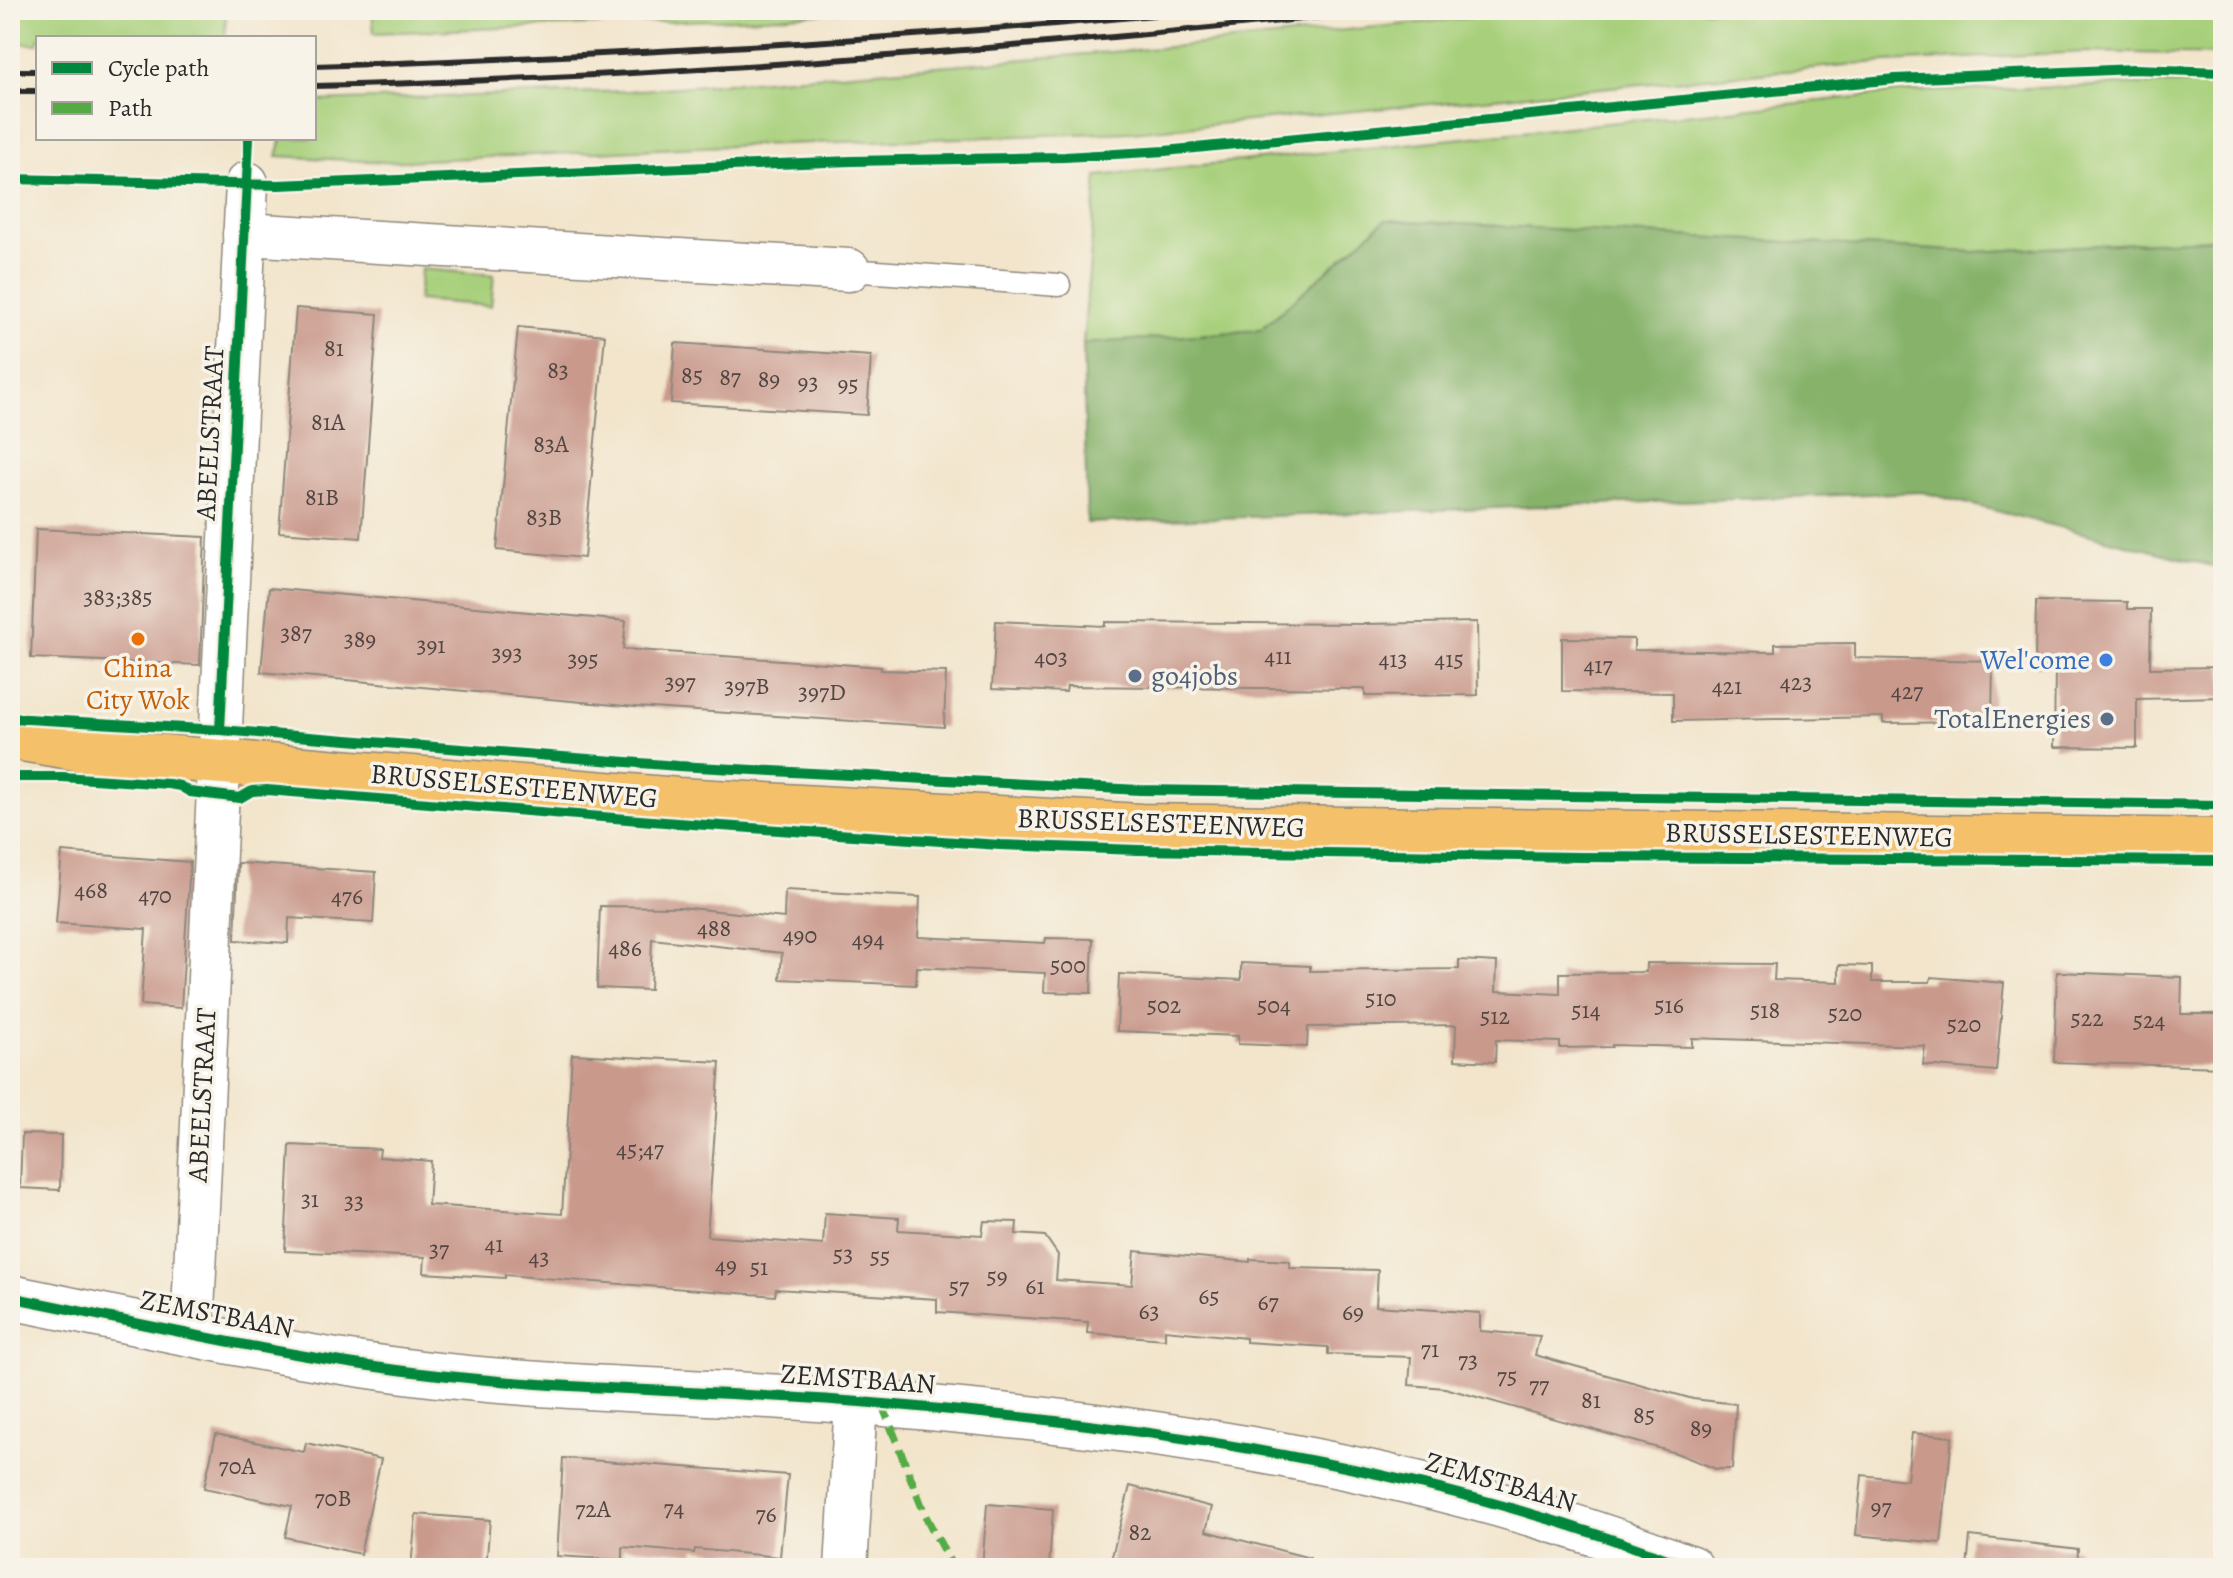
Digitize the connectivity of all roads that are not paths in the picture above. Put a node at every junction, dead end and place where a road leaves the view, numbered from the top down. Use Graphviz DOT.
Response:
graph roads {
  1 [pos="247,183"];
  2 [pos="244,234"];
  3 [pos="849,270"];
  4 [pos="1059,285"];
  5 [pos="10,737"];
  6 [pos="101,752"];
  7 [pos="10,759"];
  8 [pos="218,762"];
  9 [pos="2223,841"];
  10 [pos="10,1297"];
  11 [pos="192,1333"];
  12 [pos="856,1402"];
  13 [pos="846,1568"];
  14 [pos="1691,1568"];
  1 -- 2 [label="street, ABEELSTRAAT"];
  2 -- 3 [label="street"];
  2 -- 8 [label="street, ABEELSTRAAT"];
  3 -- 4 [label="lane"];
  5 -- 6 [label="main road, BRUSSELSESTEENWEG"];
  6 -- 7 [label="main road, BRUSSELSESTEENWEG"];
  6 -- 8 [label="main road, BRUSSELSESTEENWEG"];
  8 -- 9 [label="main road, BRUSSELSESTEENWEG"];
  8 -- 11 [label="street, ABEELSTRAAT"];
  10 -- 11 [label="street, ZEMSTBAAN"];
  11 -- 12 [label="street, ZEMSTBAAN"];
  12 -- 13 [label="street, ZEMSTBAAN"];
  12 -- 14 [label="street, ZEMSTBAAN"];
}
